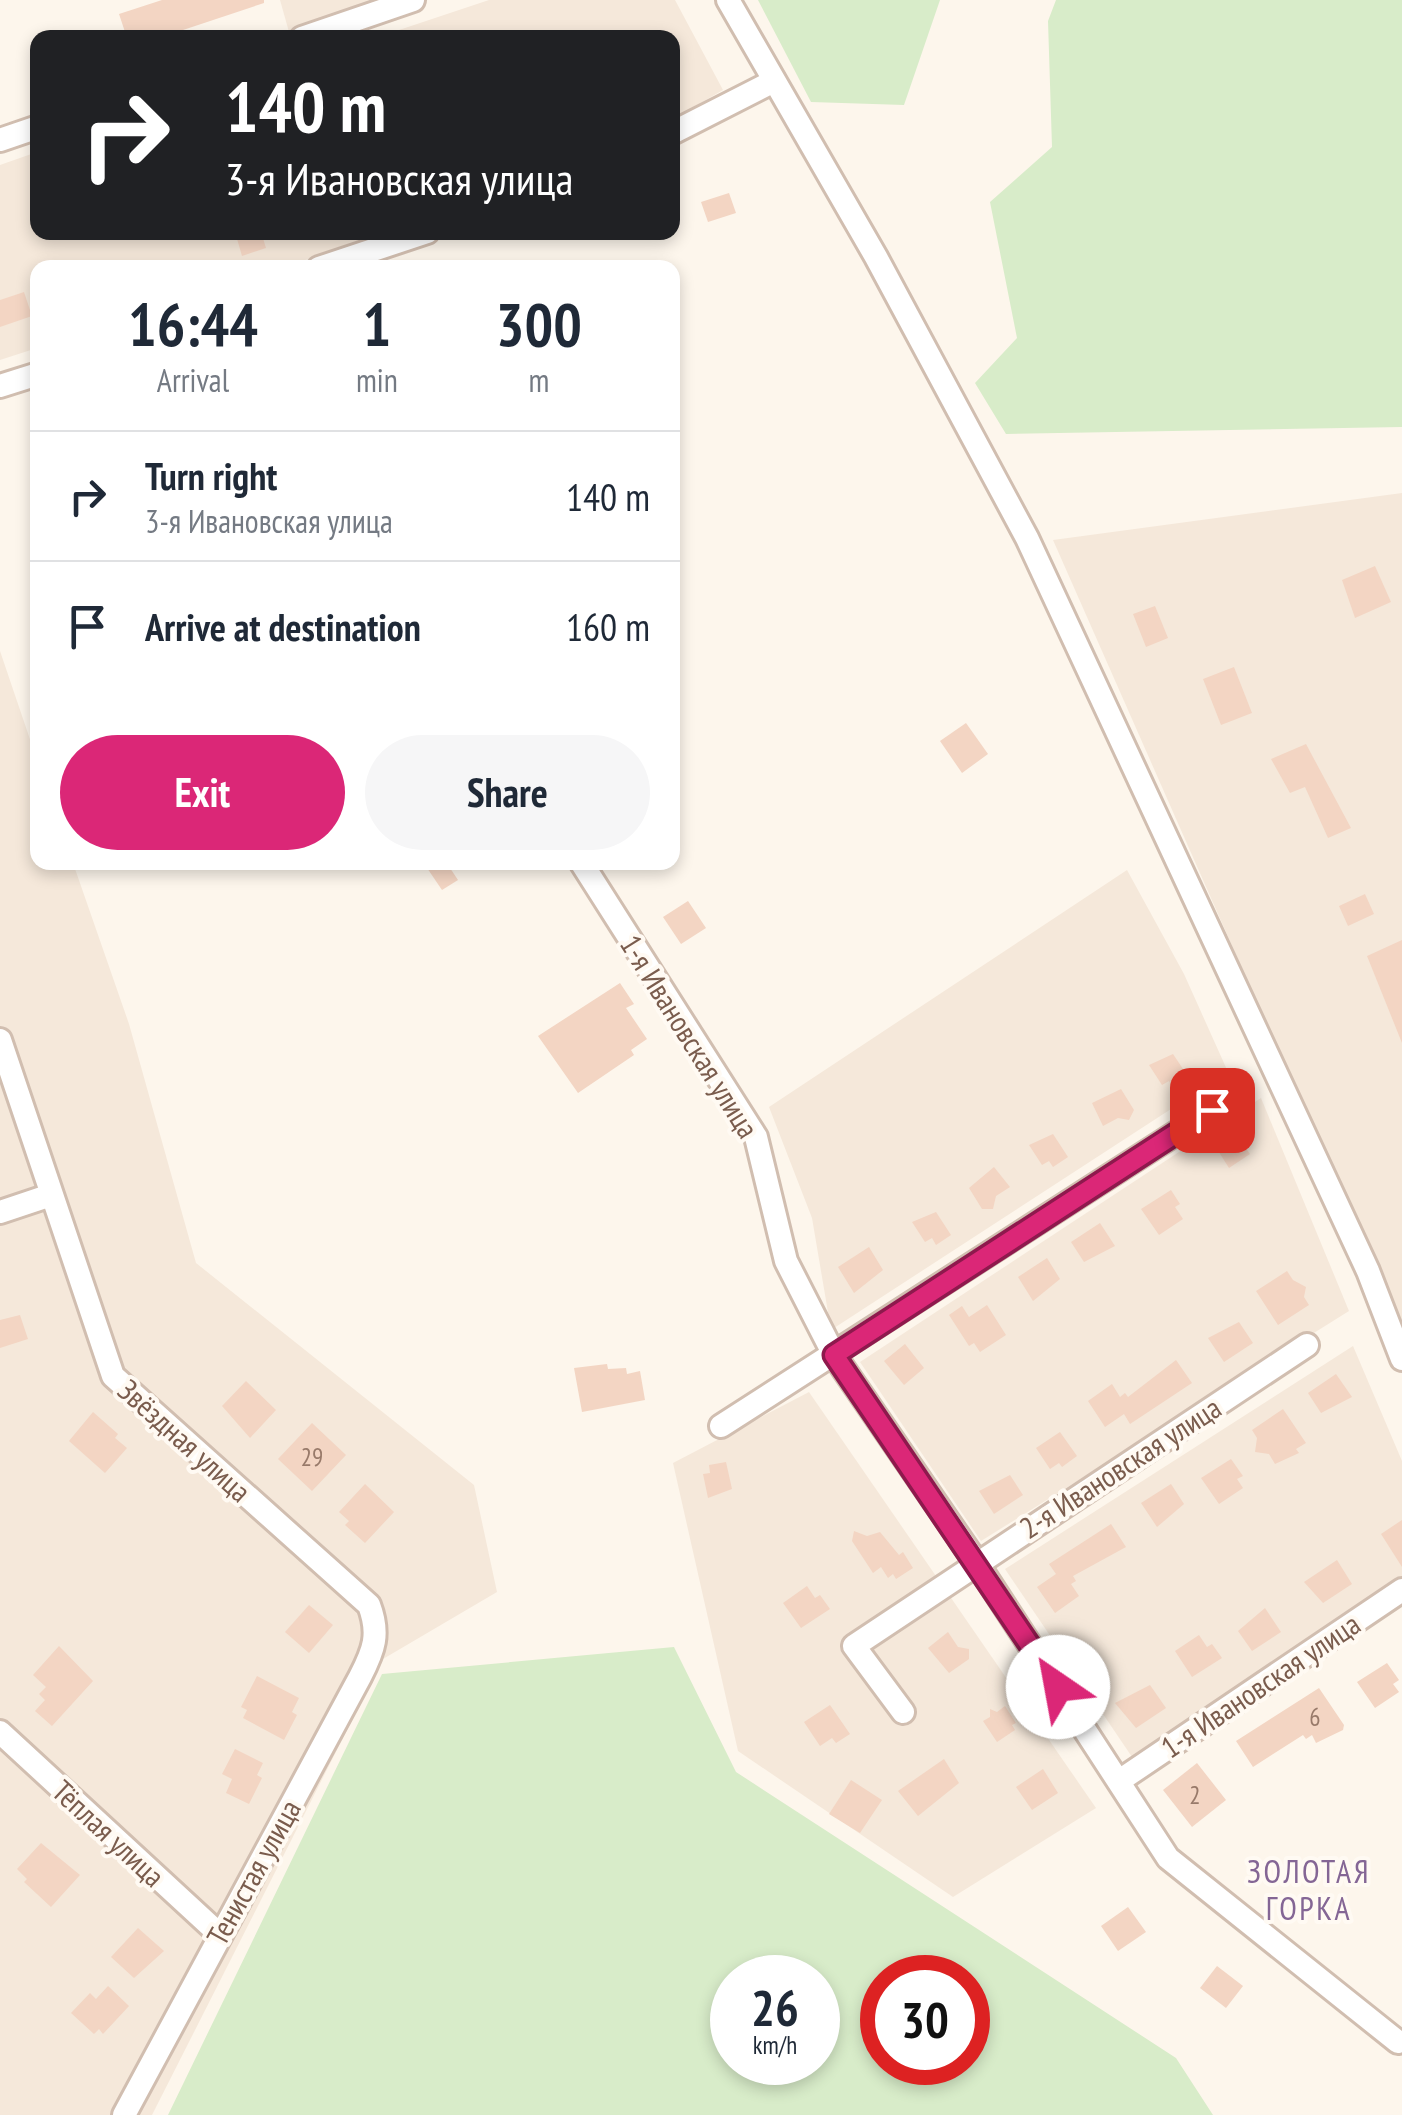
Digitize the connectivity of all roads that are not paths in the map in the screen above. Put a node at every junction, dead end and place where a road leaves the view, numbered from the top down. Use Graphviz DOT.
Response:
graph roads {
  1 [pos="413,0"];
  2 [pos="728,0"];
  3 [pos="325,30"];
  4 [pos="774,81"];
  5 [pos="680,129"];
  6 [pos="30,130"];
  7 [pos="0,140"];
  8 [pos="403,240"];
  9 [pos="343,260"];
  10 [pos="30,377"];
  11 [pos="0,386"];
  12 [pos="586,870"];
  13 [pos="0,1040"];
  14 [pos="1212,1110"];
  15 [pos="51,1195"];
  16 [pos="0,1212"];
  17 [pos="1307,1344"];
  18 [pos="834,1355"];
  19 [pos="1402,1358"];
  20 [pos="721,1426"];
  21 [pos="976,1562"];
  22 [pos="1402,1590"];
  23 [pos="377,1627"];
  24 [pos="903,1712"];
  25 [pos="0,1732"];
  26 [pos="1119,1781"];
  27 [pos="219,1934"];
  28 [pos="1401,2045"];
  29 [pos="124,2115"];
  1 -- 3 [label="street"];
  2 -- 4 [label="street"];
  4 -- 5 [label="street"];
  4 -- 19 [label="street"];
  6 -- 7 [label="street"];
  8 -- 9 [label="street"];
  10 -- 11 [label="street"];
  12 -- 18 [label="street, 1-я Ивановская улица"];
  13 -- 15 [label="street, Звёздная улица"];
  14 -- 18 [label="street"];
  15 -- 16 [label="street"];
  15 -- 23 [label="street, Звёздная улица"];
  17 -- 21 [label="street, 2-я Ивановская улица"];
  18 -- 20 [label="street"];
  18 -- 21 [label="street, 1-я Ивановская улица"];
  21 -- 24 [label="street, 2-я Ивановская улица"];
  21 -- 26 [label="street, 1-я Ивановская улица"];
  22 -- 26 [label="street, 1-я Ивановская улица"];
  23 -- 27 [label="street, Тенистая улица"];
  25 -- 27 [label="street, Тёплая улица"];
  26 -- 28 [label="street, 1-я Ивановская улица"];
  27 -- 29 [label="street, Тенистая улица"];
}
